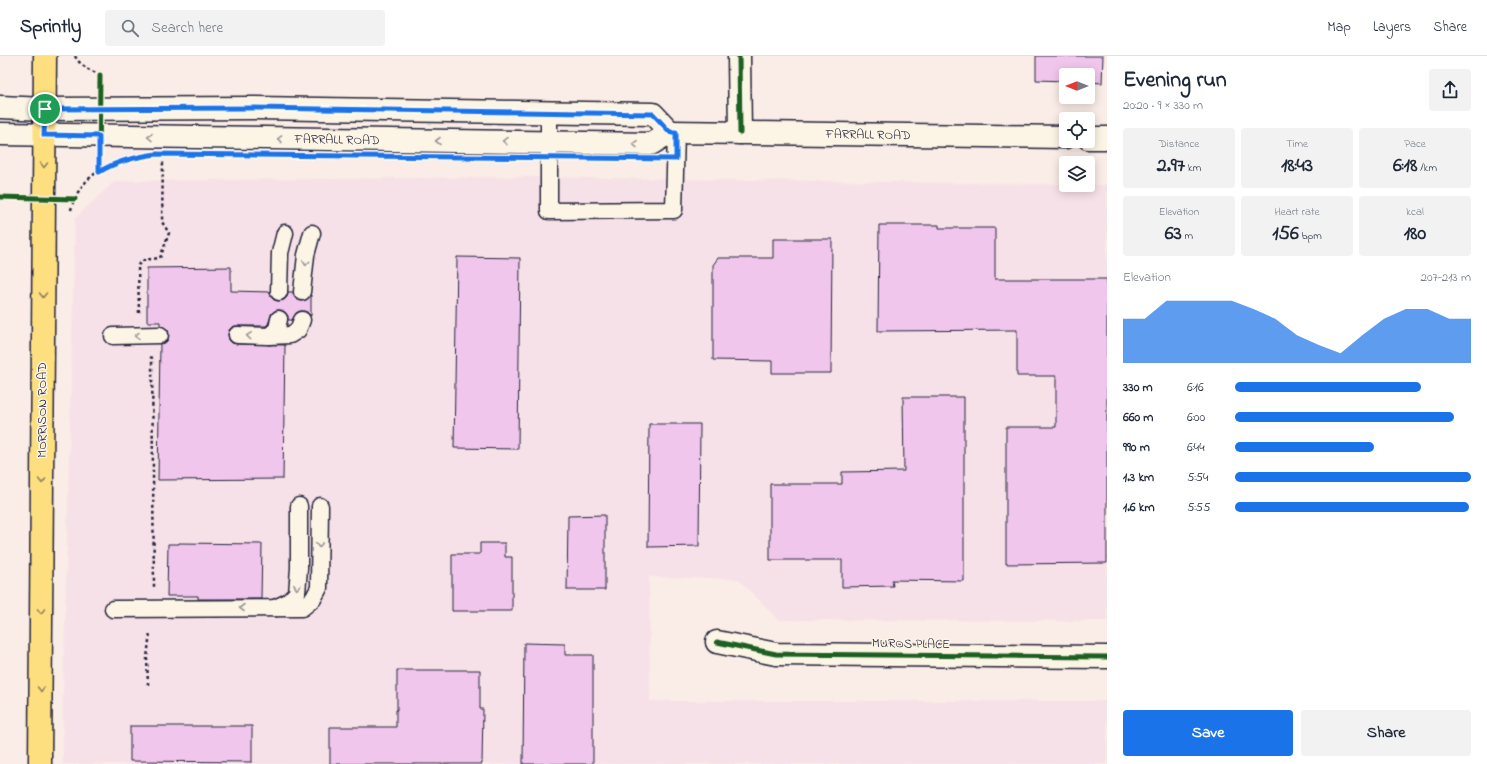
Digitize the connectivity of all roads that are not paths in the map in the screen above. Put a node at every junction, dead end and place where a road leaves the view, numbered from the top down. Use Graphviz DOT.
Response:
graph roads {
  1 [pos="45,56"];
  2 [pos="738,56"];
  3 [pos="0,107"];
  4 [pos="45,109"];
  5 [pos="549,112"];
  6 [pos="673,132"];
  7 [pos="740,133"];
  8 [pos="0,134"];
  9 [pos="44,135"];
  10 [pos="1059,137"];
  11 [pos="1095,138"];
  12 [pos="1107,138"];
  13 [pos="549,142"];
  14 [pos="285,234"];
  15 [pos="312,234"];
  16 [pos="279,292"];
  17 [pos="302,292"];
  18 [pos="280,319"];
  19 [pos="302,320"];
  20 [pos="160,334"];
  21 [pos="237,334"];
  22 [pos="113,336"];
  23 [pos="268,336"];
  24 [pos="299,506"];
  25 [pos="320,506"];
  26 [pos="113,608"];
  27 [pos="275,608"];
  28 [pos="717,642"];
  29 [pos="1107,657"];
  30 [pos="40,764"];
  1 -- 4 [label="main road, MORRISON ROAD"];
  2 -- 7 [label="main road"];
  3 -- 4 [label="main road"];
  4 -- 5 [label="main road"];
  4 -- 9 [label="main road, MORRISON ROAD"];
  5 -- 6 [label="main road"];
  5 -- 13 [label="lane"];
  6 -- 7 [label="main road, FARRALL ROAD"];
  6 -- 13 [label="main road, FARRALL ROAD, one-way"];
  6 -- 13 [label="lane"];
  7 -- 10 [label="main road, FARRALL ROAD"];
  8 -- 9 [label="main road, FARRALL ROAD"];
  13 -- 9 [label="main road, FARRALL ROAD, one-way"];
  9 -- 30 [label="main road, MORRISON ROAD, one-way"];
  11 -- 12 [label="main road"];
  14 -- 16 [label="lane"];
  15 -- 17 [label="lane, one-way"];
  18 -- 23 [label="lane"];
  19 -- 23 [label="lane"];
  20 -- 22 [label="lane, one-way"];
  23 -- 21 [label="lane, one-way"];
  24 -- 27 [label="lane, one-way"];
  25 -- 27 [label="lane, one-way"];
  27 -- 26 [label="lane, one-way"];
  28 -- 29 [label="main road, MUROS PLACE"];
}
